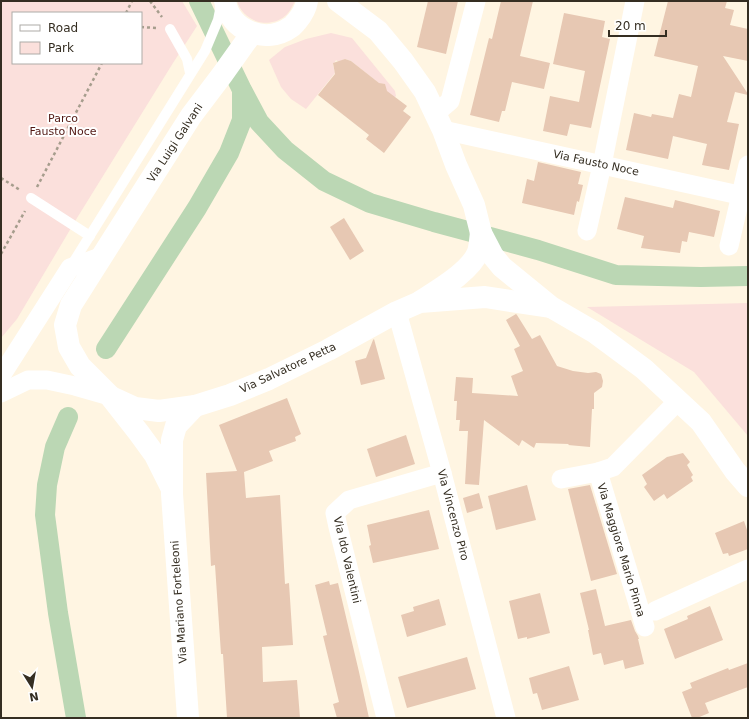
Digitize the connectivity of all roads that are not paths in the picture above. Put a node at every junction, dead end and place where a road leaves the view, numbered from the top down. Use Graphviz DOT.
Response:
graph roads {
  1 [pos="307,1"];
  2 [pos="338,1"];
  3 [pos="476,1"];
  4 [pos="635,1"];
  5 [pos="222,7"];
  6 [pos="170,29"];
  7 [pos="252,33"];
  8 [pos="190,73"];
  9 [pos="440,122"];
  10 [pos="602,165"];
  11 [pos="748,165"];
  12 [pos="744,196"];
  13 [pos="32,198"];
  14 [pos="587,231"];
  15 [pos="481,233"];
  16 [pos="90,236"];
  17 [pos="729,246"];
  18 [pos="103,256"];
  19 [pos="70,268"];
  20 [pos="420,302"];
  21 [pos="551,307"];
  22 [pos="397,312"];
  23 [pos="1,376"];
  24 [pos="1,393"];
  25 [pos="110,396"];
  26 [pos="678,401"];
  27 [pos="195,406"];
  28 [pos="598,472"];
  29 [pos="442,473"];
  30 [pos="561,479"];
  31 [pos="748,486"];
  32 [pos="171,487"];
  33 [pos="748,569"];
  34 [pos="655,611"];
  35 [pos="645,627"];
  36 [pos="188,718"];
  37 [pos="386,718"];
  38 [pos="506,718"];
  1 -- 7 [label="street"];
  2 -- 9 [label="street"];
  3 -- 9 [label="street"];
  4 -- 10 [label="street"];
  5 -- 7 [label="street"];
  5 -- 8 [label="lane, Via Luigi Galvani"];
  6 -- 8 [label="lane"];
  7 -- 18 [label="street, Via Luigi Galvani"];
  8 -- 16 [label="lane, Via Luigi Galvani"];
  9 -- 10 [label="street, Via Fausto Noce"];
  9 -- 15 [label="street"];
  10 -- 12 [label="street, Via Fausto Noce"];
  10 -- 14 [label="street"];
  11 -- 12 [label="street"];
  12 -- 17 [label="street"];
  13 -- 16 [label="lane"];
  15 -- 20 [label="street"];
  15 -- 21 [label="street, Via Salvatore Petta"];
  16 -- 19 [label="lane, Via Luigi Galvani"];
  18 -- 19 [label="street"];
  18 -- 25 [label="street, Via Luigi Galvani"];
  19 -- 23 [label="street, Via Luigi Galvani"];
  20 -- 21 [label="street, Via Salvatore Petta"];
  20 -- 22 [label="street, Via Salvatore Petta"];
  21 -- 26 [label="street, Via Salvatore Petta"];
  22 -- 27 [label="street, Via Salvatore Petta"];
  22 -- 29 [label="street, Via Vincenzo Piro"];
  24 -- 25 [label="street, Via Salvatore Petta"];
  25 -- 27 [label="street, Via Salvatore Petta"];
  25 -- 32 [label="street, Via Mariano Forteleoni"];
  26 -- 28 [label="street, Via Maggiore Mario Pinna"];
  26 -- 31 [label="street, Via Salvatore Petta"];
  27 -- 32 [label="street, Via Mariano Forteleoni"];
  28 -- 30 [label="street, Via Maggiore Mario Pinna"];
  28 -- 35 [label="street, Via Maggiore Mario Pinna"];
  29 -- 37 [label="street, Via Ido Valentini"];
  29 -- 38 [label="street, Via Vincenzo Piro"];
  32 -- 36 [label="street, Via Mariano Forteleoni"];
  33 -- 34 [label="street"];
}
